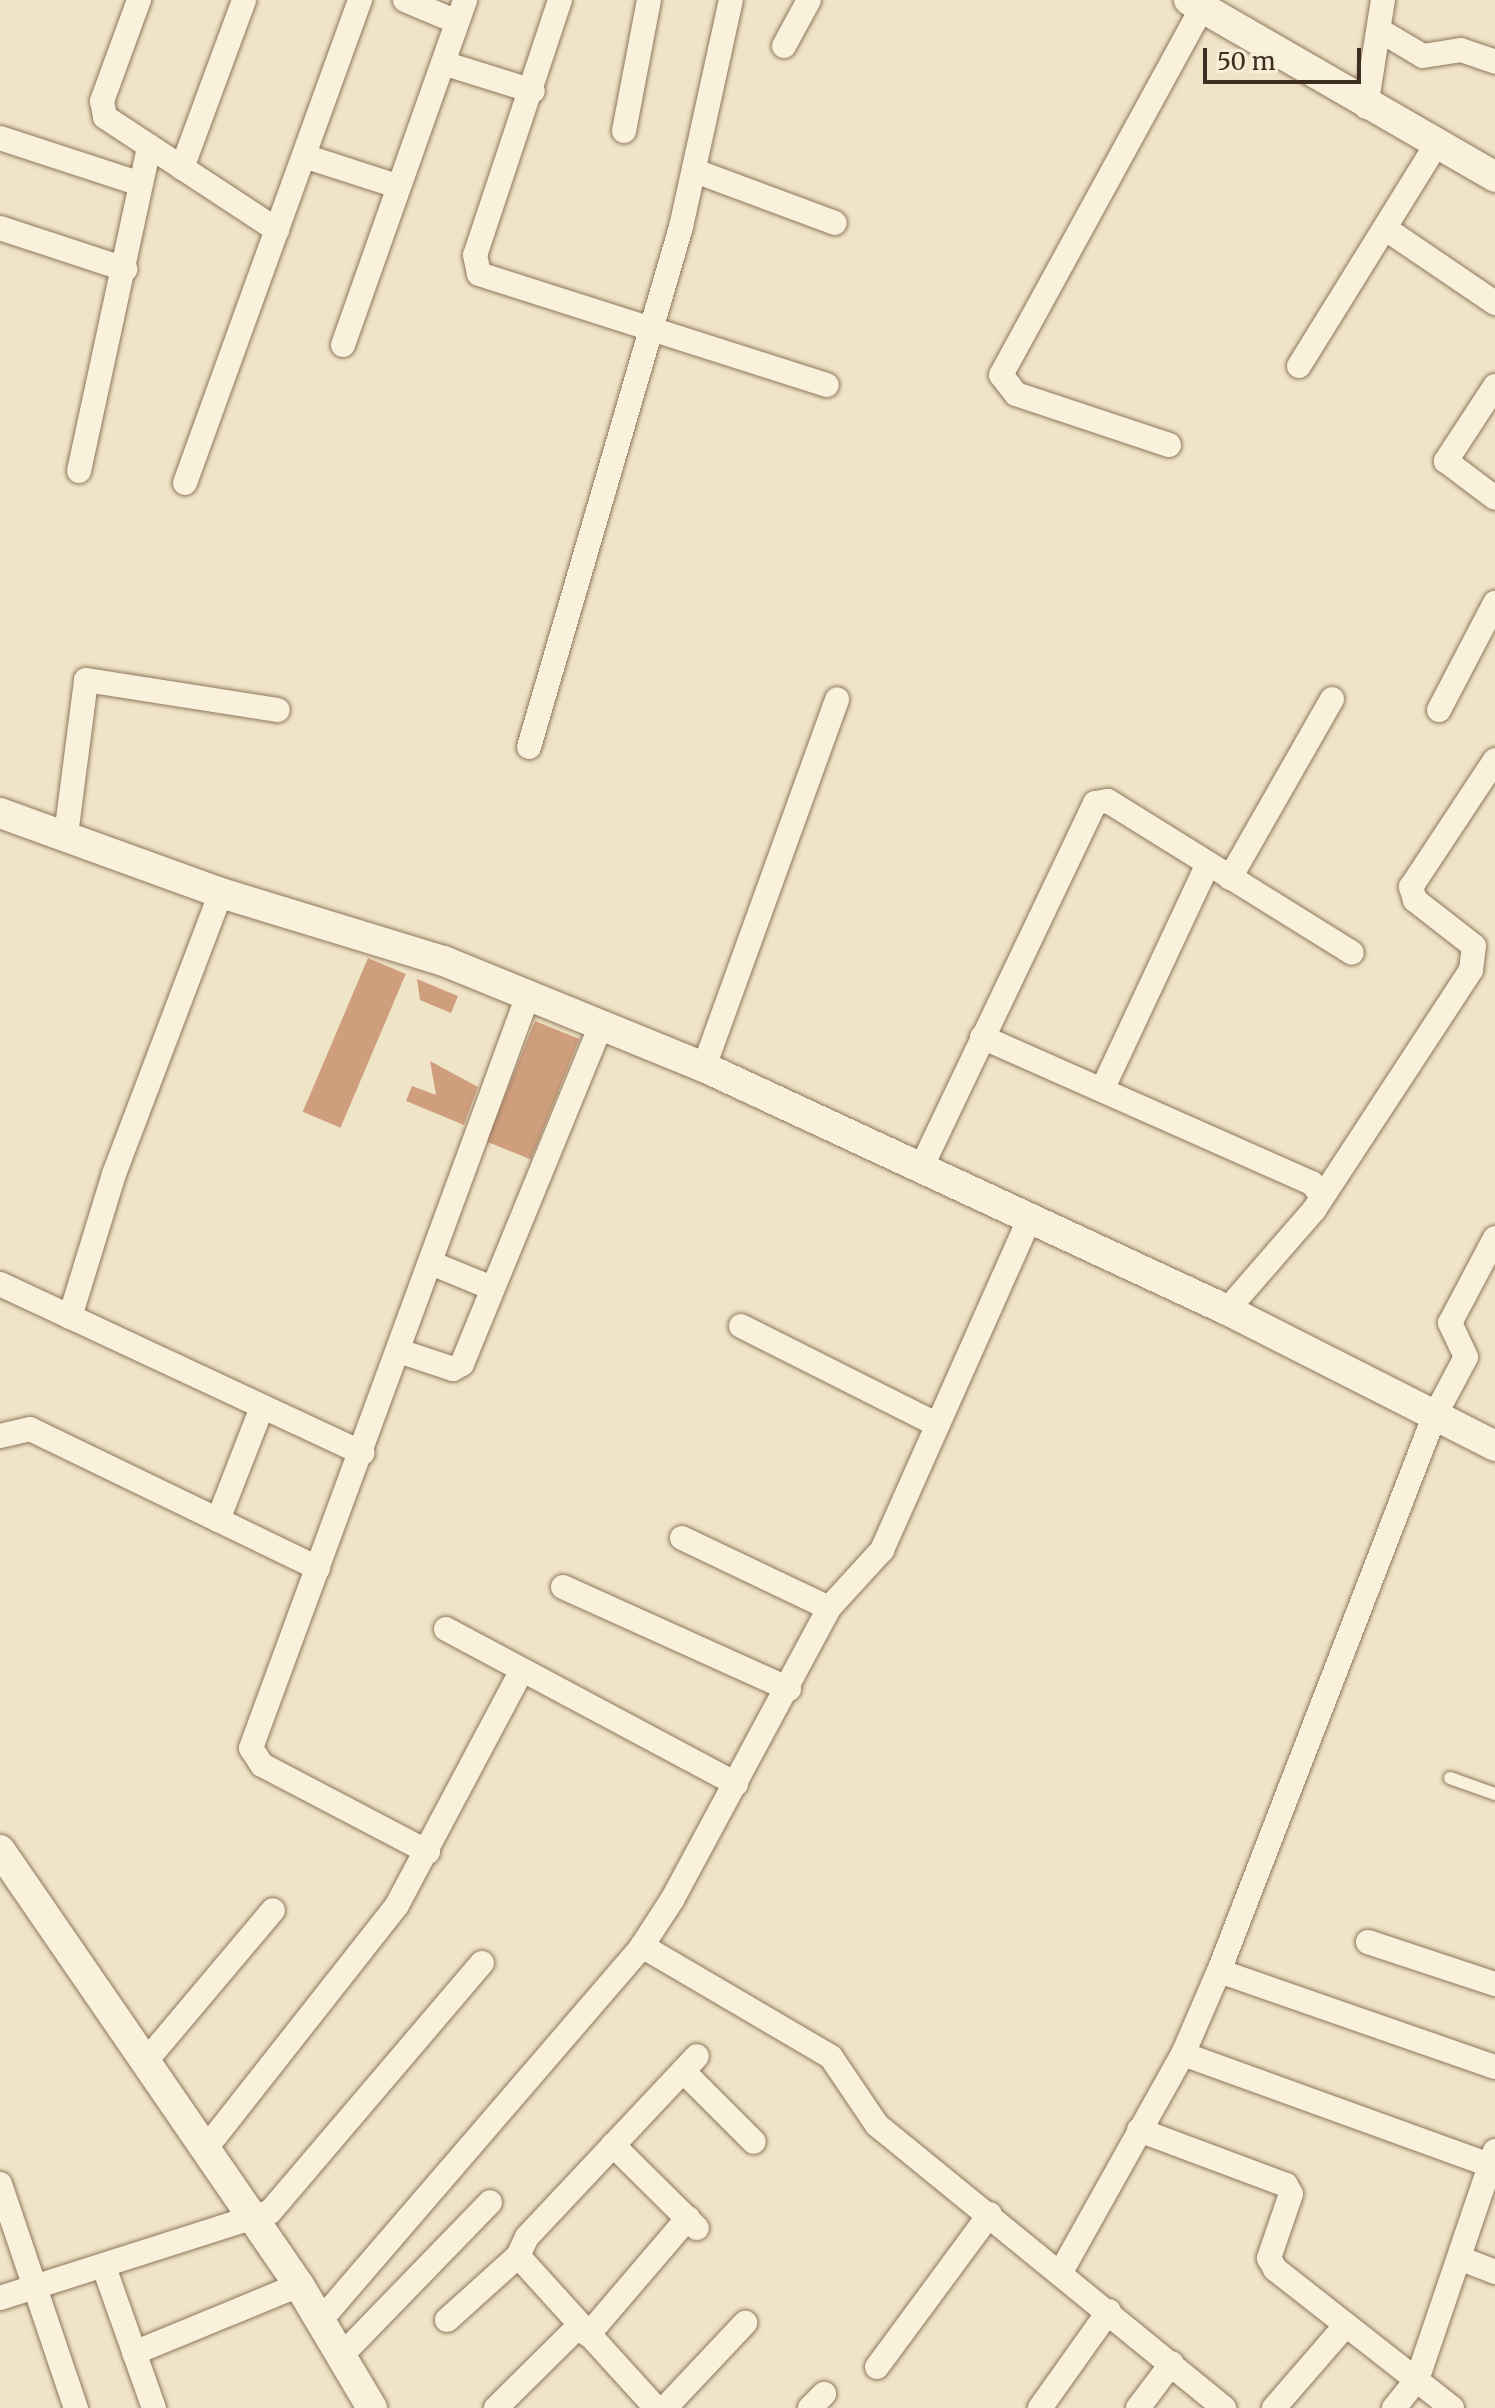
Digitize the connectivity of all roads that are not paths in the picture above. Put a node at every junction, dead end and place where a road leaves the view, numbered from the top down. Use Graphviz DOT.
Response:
graph roads {
  1 [pos="139,0"];
  2 [pos="244,0"];
  3 [pos="360,0"];
  4 [pos="405,0"];
  5 [pos="560,0"];
  6 [pos="649,0"];
  7 [pos="731,0"];
  8 [pos="809,0"];
  9 [pos="1383,0"];
  10 [pos="1196,4"];
  11 [pos="461,11"];
  12 [pos="1379,30"];
  13 [pos="784,46"];
  14 [pos="1495,62"];
  15 [pos="443,63"];
  16 [pos="533,91"];
  17 [pos="1366,107"];
  18 [pos="624,131"];
  19 [pos="0,138"];
  20 [pos="1436,145"];
  21 [pos="149,146"];
  22 [pos="304,156"];
  23 [pos="182,168"];
  24 [pos="695,171"];
  25 [pos="1495,177"];
  26 [pos="141,184"];
  27 [pos="397,186"];
  28 [pos="835,223"];
  29 [pos="0,228"];
  30 [pos="1386,229"];
  31 [pos="277,230"];
  32 [pos="125,269"];
  33 [pos="1495,303"];
  34 [pos="651,332"];
  35 [pos="343,345"];
  36 [pos="1299,366"];
  37 [pos="827,385"];
  38 [pos="1495,386"];
  39 [pos="1169,445"];
  40 [pos="79,471"];
  41 [pos="185,483"];
  42 [pos="1495,498"];
  43 [pos="1495,603"];
  44 [pos="837,699"];
  45 [pos="1332,699"];
  46 [pos="278,710"];
  47 [pos="1439,710"];
  48 [pos="529,747"];
  49 [pos="1495,760"];
  50 [pos="0,813"];
  51 [pos="66,835"];
  52 [pos="1208,864"];
  53 [pos="1230,878"];
  54 [pos="221,893"];
  55 [pos="1474,946"];
  56 [pos="1352,953"];
  57 [pos="1495,963"];
  58 [pos="527,998"];
  59 [pos="599,1030"];
  60 [pos="982,1037"];
  61 [pos="704,1067"];
  62 [pos="1102,1090"];
  63 [pos="921,1168"];
  64 [pos="1322,1197"];
  65 [pos="1029,1220"];
  66 [pos="1495,1238"];
  67 [pos="431,1263"];
  68 [pos="0,1284"];
  69 [pos="492,1288"];
  70 [pos="1227,1310"];
  71 [pos="70,1317"];
  72 [pos="741,1326"];
  73 [pos="399,1351"];
  74 [pos="262,1407"];
  75 [pos="1434,1417"];
  76 [pos="938,1425"];
  77 [pos="0,1436"];
  78 [pos="1495,1446"];
  79 [pos="362,1453"];
  80 [pos="218,1520"];
  81 [pos="682,1538"];
  82 [pos="318,1568"];
  83 [pos="563,1587"];
  84 [pos="829,1608"];
  85 [pos="446,1629"];
  86 [pos="522,1670"];
  87 [pos="789,1689"];
  88 [pos="1450,1778"];
  89 [pos="736,1784"];
  90 [pos="1495,1794"];
  91 [pos="0,1850"];
  92 [pos="428,1852"];
  93 [pos="273,1910"];
  94 [pos="1368,1942"];
  95 [pos="642,1946"];
  96 [pos="482,1963"];
  97 [pos="1219,1971"];
  98 [pos="1495,1984"];
  99 [pos="1183,2054"];
  100 [pos="146,2061"];
  101 [pos="1495,2067"];
  102 [pos="1139,2130"];
  103 [pos="754,2142"];
  104 [pos="613,2145"];
  105 [pos="206,2148"];
  106 [pos="1494,2161"];
  107 [pos="0,2184"];
  108 [pos="490,2202"];
  109 [pos="990,2214"];
  110 [pos="255,2219"];
  111 [pos="1484,2220"];
  112 [pos="518,2256"];
  113 [pos="1459,2258"];
  114 [pos="104,2267"];
  115 [pos="1061,2272"];
  116 [pos="1495,2272"];
  117 [pos="299,2285"];
  118 [pos="40,2286"];
  119 [pos="0,2298"];
  120 [pos="1109,2311"];
  121 [pos="447,2320"];
  122 [pos="320,2321"];
  123 [pos="745,2323"];
  124 [pos="1346,2325"];
  125 [pos="584,2330"];
  126 [pos="134,2353"];
  127 [pos="341,2356"];
  128 [pos="1172,2363"];
  129 [pos="877,2367"];
  130 [pos="1417,2380"];
  131 [pos="653,2406"];
  132 [pos="151,2407"];
  133 [pos="76,2408"];
  134 [pos="372,2408"];
  135 [pos="496,2408"];
  136 [pos="1040,2408"];
  137 [pos="1138,2408"];
  138 [pos="1224,2408"];
  139 [pos="1274,2408"];
  140 [pos="1394,2408"];
  141 [pos="1452,2408"];
  1 -- 21 [label="street"];
  2 -- 23 [label="street"];
  3 -- 22 [label="street"];
  4 -- 11 [label="street"];
  5 -- 16 [label="street"];
  6 -- 18 [label="street"];
  7 -- 24 [label="street"];
  8 -- 13 [label="street"];
  9 -- 12 [label="street"];
  10 -- 17 [label="street"];
  10 -- 39 [label="street"];
  11 -- 15 [label="street"];
  12 -- 14 [label="street"];
  12 -- 17 [label="street"];
  15 -- 16 [label="street"];
  15 -- 27 [label="street"];
  16 -- 34 [label="street"];
  17 -- 20 [label="street"];
  19 -- 26 [label="street"];
  20 -- 25 [label="street"];
  20 -- 30 [label="street"];
  21 -- 23 [label="street"];
  21 -- 26 [label="street"];
  22 -- 27 [label="street"];
  22 -- 31 [label="street"];
  23 -- 31 [label="street"];
  24 -- 28 [label="street"];
  24 -- 34 [label="street"];
  26 -- 32 [label="street"];
  27 -- 35 [label="street"];
  29 -- 32 [label="street"];
  30 -- 33 [label="street"];
  30 -- 36 [label="street"];
  31 -- 41 [label="street"];
  32 -- 40 [label="street"];
  34 -- 37 [label="street"];
  34 -- 48 [label="street"];
  38 -- 42 [label="street"];
  43 -- 47 [label="street"];
  44 -- 61 [label="street"];
  45 -- 53 [label="street"];
  46 -- 51 [label="street"];
  49 -- 55 [label="street"];
  50 -- 51 [label="street"];
  51 -- 54 [label="street"];
  52 -- 53 [label="street"];
  52 -- 60 [label="street"];
  52 -- 62 [label="street"];
  53 -- 56 [label="street"];
  54 -- 58 [label="street"];
  54 -- 71 [label="street"];
  55 -- 57 [label="street"];
  55 -- 64 [label="street"];
  58 -- 59 [label="street"];
  58 -- 67 [label="street"];
  59 -- 61 [label="street"];
  59 -- 69 [label="street"];
  60 -- 62 [label="street"];
  60 -- 63 [label="street"];
  61 -- 63 [label="street"];
  62 -- 64 [label="street"];
  63 -- 65 [label="street"];
  64 -- 70 [label="street"];
  65 -- 70 [label="street"];
  65 -- 76 [label="street"];
  66 -- 75 [label="street"];
  67 -- 69 [label="street"];
  67 -- 73 [label="street"];
  68 -- 71 [label="street"];
  69 -- 73 [label="street"];
  70 -- 75 [label="street"];
  71 -- 74 [label="street"];
  72 -- 76 [label="street"];
  73 -- 79 [label="street"];
  74 -- 79 [label="street"];
  74 -- 80 [label="street"];
  75 -- 78 [label="street"];
  75 -- 97 [label="street"];
  76 -- 84 [label="street"];
  77 -- 80 [label="street"];
  79 -- 82 [label="street"];
  80 -- 82 [label="street"];
  81 -- 84 [label="street"];
  82 -- 92 [label="street"];
  83 -- 87 [label="street"];
  84 -- 87 [label="street"];
  85 -- 86 [label="street"];
  86 -- 89 [label="street"];
  86 -- 92 [label="street"];
  87 -- 89 [label="street"];
  88 -- 90 [label="lane"];
  89 -- 95 [label="street"];
  91 -- 100 [label="street"];
  92 -- 105 [label="street"];
  93 -- 100 [label="street"];
  94 -- 98 [label="street"];
  95 -- 109 [label="street"];
  95 -- 122 [label="street"];
  96 -- 110 [label="street"];
  97 -- 99 [label="street"];
  97 -- 101 [label="street"];
  99 -- 102 [label="street"];
  99 -- 106 [label="street"];
  100 -- 105 [label="street"];
  102 -- 115 [label="street"];
  102 -- 124 [label="street"];
  103 -- 104 [label="street"];
  104 -- 112 [label="street"];
  104 -- 125 [label="street"];
  105 -- 110 [label="street"];
  106 -- 111 [label="street"];
  107 -- 118 [label="street"];
  108 -- 127 [label="street"];
  109 -- 115 [label="street"];
  109 -- 129 [label="street"];
  110 -- 114 [label="street"];
  110 -- 117 [label="street"];
  111 -- 113 [label="street"];
  112 -- 121 [label="street"];
  112 -- 125 [label="street"];
  113 -- 116 [label="street"];
  113 -- 130 [label="street"];
  114 -- 118 [label="street"];
  114 -- 126 [label="street"];
  115 -- 120 [label="street"];
  117 -- 122 [label="street"];
  117 -- 126 [label="street"];
  118 -- 119 [label="street"];
  118 -- 133 [label="street"];
  120 -- 128 [label="street"];
  120 -- 136 [label="street"];
  122 -- 127 [label="street"];
  123 -- 131 [label="street"];
  124 -- 130 [label="street"];
  124 -- 139 [label="street"];
  125 -- 131 [label="street"];
  125 -- 135 [label="street"];
  126 -- 132 [label="street"];
  127 -- 134 [label="street"];
  128 -- 137 [label="street"];
  128 -- 138 [label="street"];
  130 -- 140 [label="street"];
  130 -- 141 [label="street"];
}
